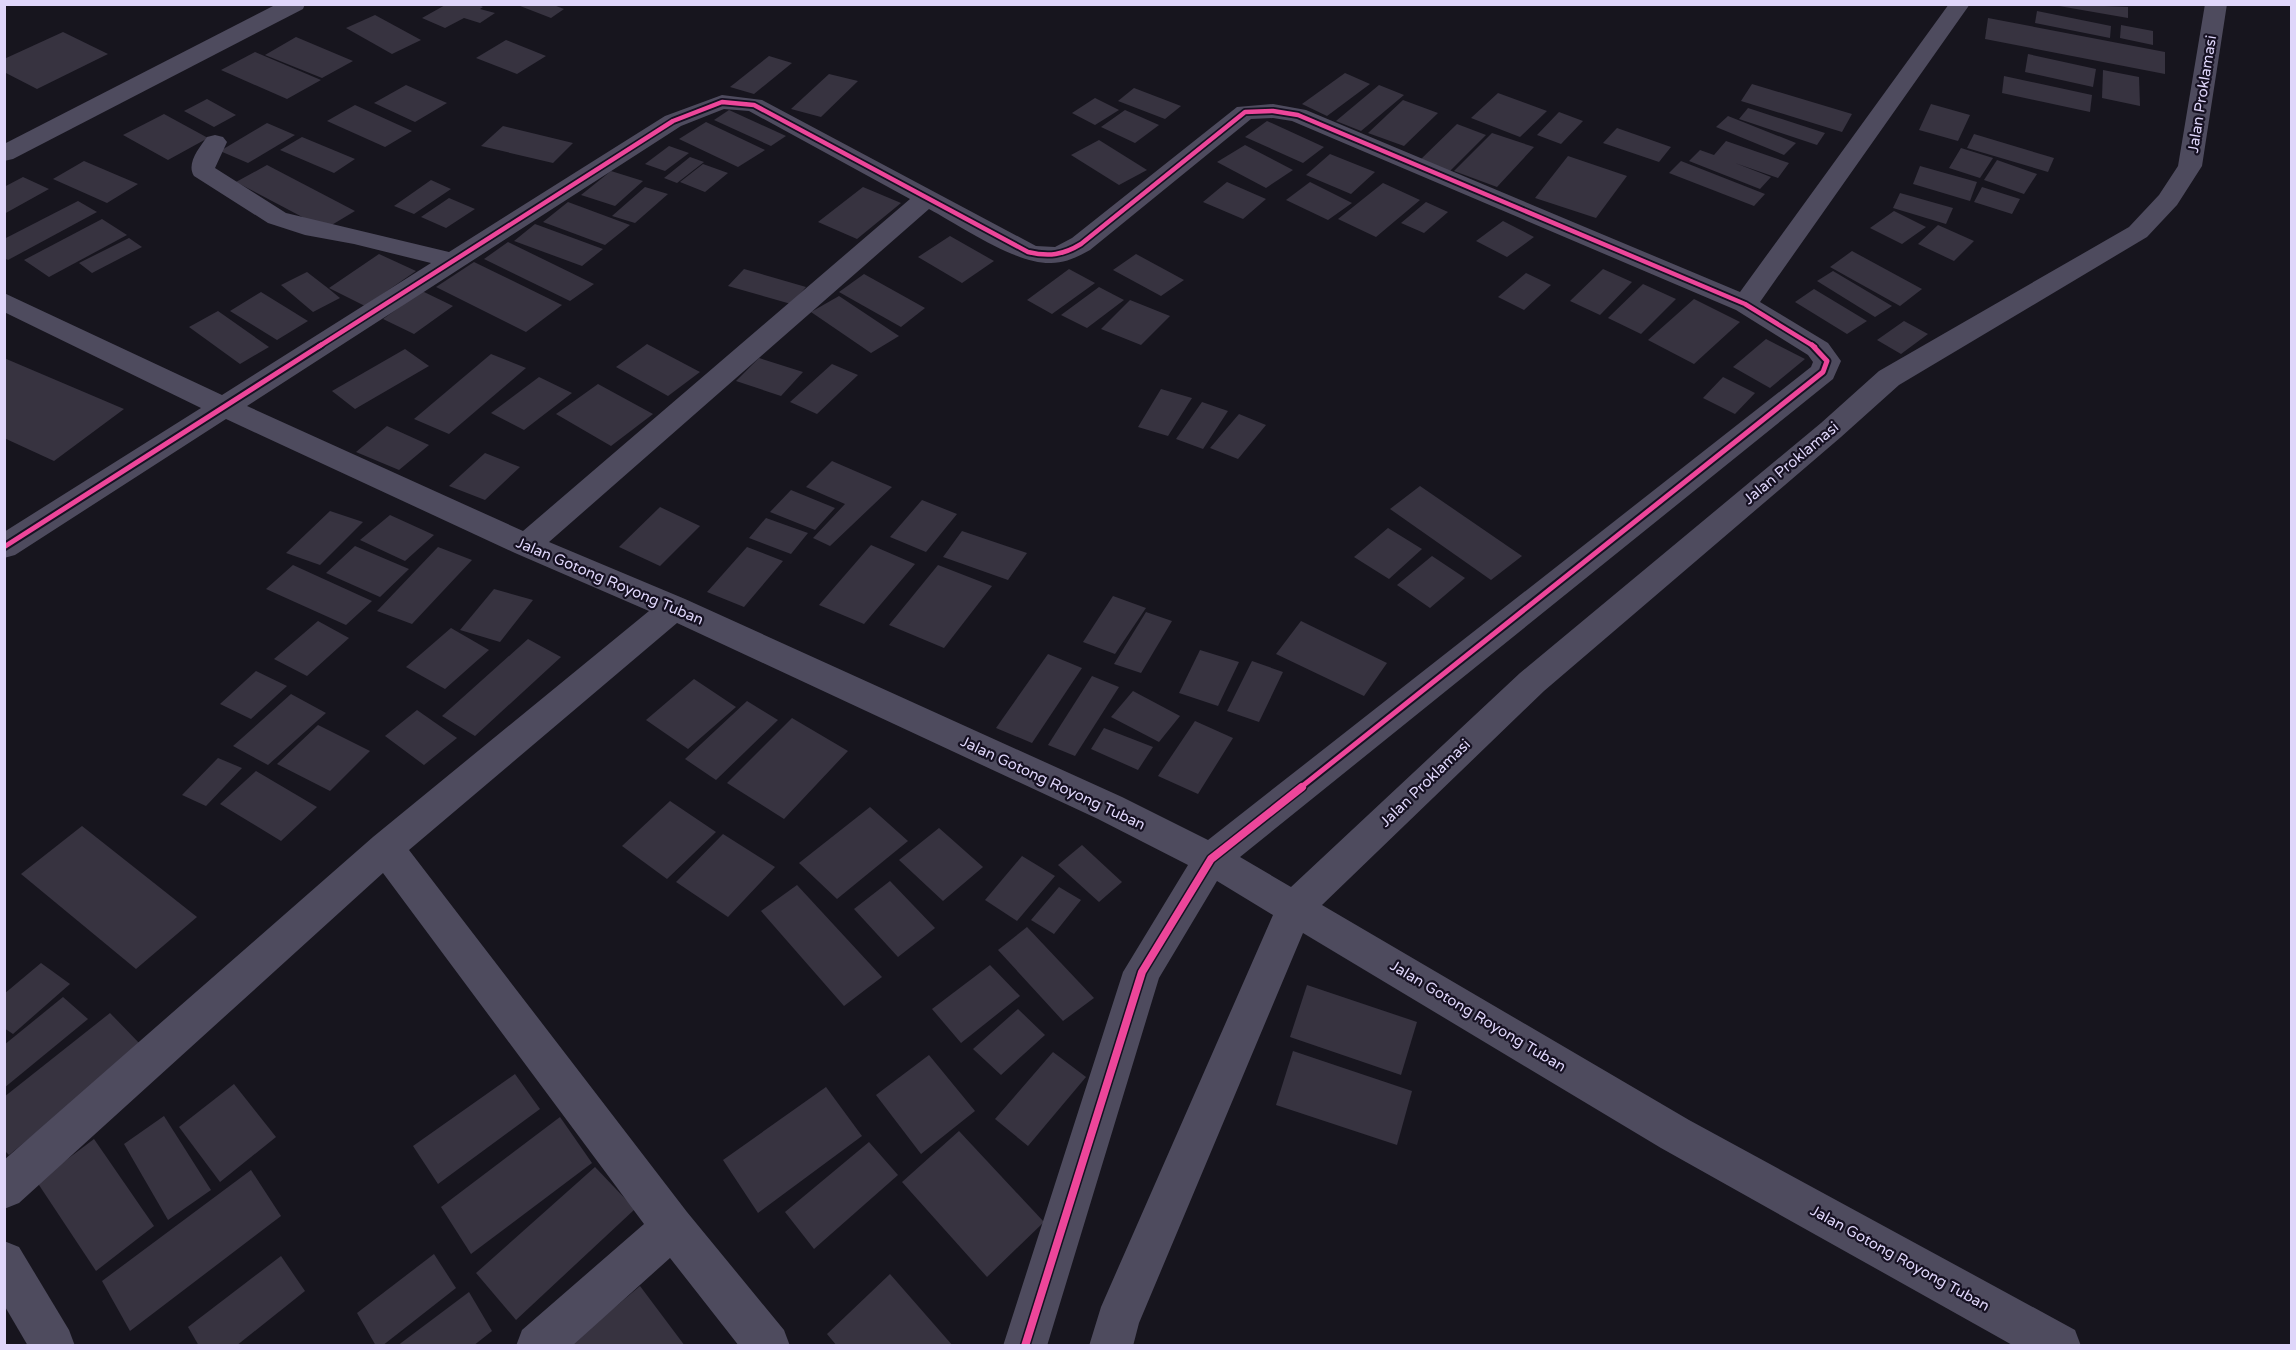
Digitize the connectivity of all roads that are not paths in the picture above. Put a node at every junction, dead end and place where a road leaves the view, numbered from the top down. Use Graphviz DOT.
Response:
graph roads {
  1 [pos="295,4"];
  2 [pos="1960,4"];
  3 [pos="2216,4"];
  4 [pos="214,142"];
  5 [pos="4,154"];
  6 [pos="926,198"];
  7 [pos="453,261"];
  8 [pos="4,301"];
  9 [pos="1745,304"];
  10 [pos="224,407"];
  11 [pos="526,545"];
  12 [pos="4,547"];
  13 [pos="674,608"];
  14 [pos="386,848"];
  15 [pos="1211,859"];
  16 [pos="1294,907"];
  17 [pos="4,1188"];
  18 [pos="672,1227"];
  19 [pos="4,1262"];
  20 [pos="53,1346"];
  21 [pos="538,1346"];
  22 [pos="768,1346"];
  23 [pos="1025,1346"];
  24 [pos="1111,1346"];
  25 [pos="2059,1346"];
  1 -- 5 [label="street"];
  2 -- 9 [label="street"];
  3 -- 16 [label="street, Jalan Proklamasi"];
  4 -- 7 [label="street"];
  6 -- 7 [label="street"];
  6 -- 9 [label="street"];
  6 -- 11 [label="street"];
  7 -- 10 [label="street"];
  8 -- 10 [label="street, Jalan Gotong Royong Tuban"];
  9 -- 15 [label="street"];
  10 -- 11 [label="street, Jalan Gotong Royong Tuban"];
  10 -- 12 [label="street"];
  11 -- 13 [label="street, Jalan Gotong Royong Tuban"];
  13 -- 14 [label="street"];
  13 -- 15 [label="street, Jalan Gotong Royong Tuban"];
  14 -- 17 [label="street"];
  14 -- 18 [label="street"];
  15 -- 16 [label="street, Jalan Gotong Royong Tuban"];
  15 -- 23 [label="street"];
  16 -- 24 [label="street"];
  16 -- 25 [label="street, Jalan Gotong Royong Tuban"];
  18 -- 21 [label="street"];
  18 -- 22 [label="street"];
  19 -- 20 [label="street"];
}
